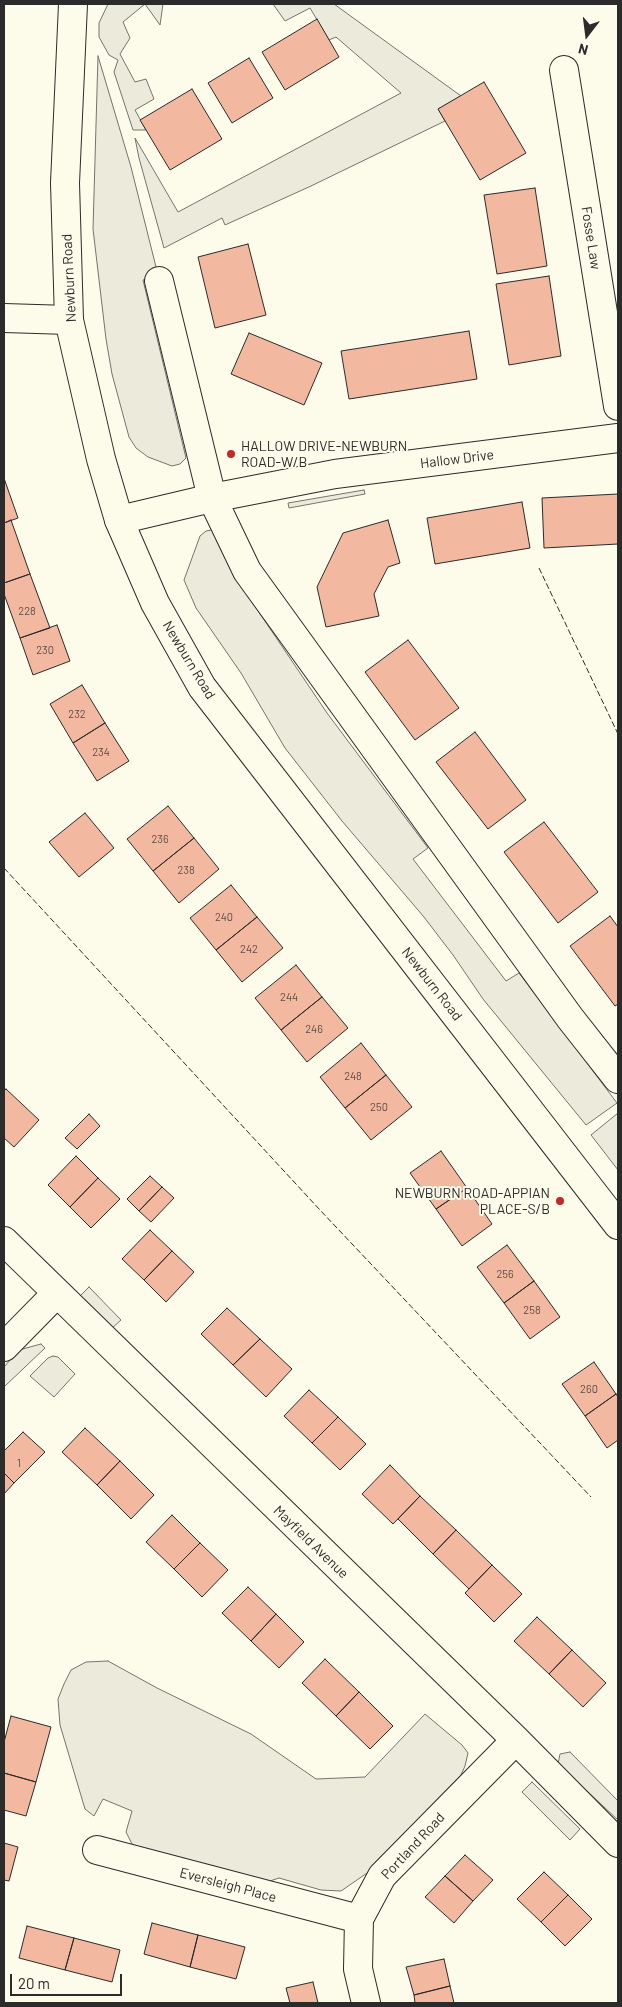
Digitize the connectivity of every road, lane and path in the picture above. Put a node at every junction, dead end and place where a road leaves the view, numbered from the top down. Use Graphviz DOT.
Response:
graph roads {
  1 [pos="73,4"];
  2 [pos="564,70"];
  3 [pos="159,281"];
  4 [pos="4,318"];
  5 [pos="69,320"];
  6 [pos="618,406"];
  7 [pos="618,438"];
  8 [pos="212,498"];
  9 [pos="119,520"];
  10 [pos="618,1079"];
  11 [pos="618,1225"];
  12 [pos="4,1241"];
  13 [pos="56,1294"];
  14 [pos="4,1347"];
  15 [pos="516,1740"];
  16 [pos="618,1843"];
  17 [pos="97,1850"];
  18 [pos="359,1919"];
  19 [pos="366,2003"];
  1 -- 5 [label="street, Newburn Road"];
  2 -- 6 [label="street, Fosse Law"];
  3 -- 8 [label="street"];
  4 -- 5 [label="street"];
  5 -- 9 [label="street, Newburn Road"];
  7 -- 8 [label="street, Hallow Drive"];
  8 -- 9 [label="street, Hallow Drive"];
  8 -- 10 [label="street"];
  9 -- 11 [label="street, Newburn Road"];
  12 -- 13 [label="street, Mayfield Avenue"];
  13 -- 14 [label="street"];
  13 -- 15 [label="street, Mayfield Avenue"];
  15 -- 16 [label="street, Mayfield Avenue"];
  15 -- 18 [label="street, Portland Road"];
  17 -- 18 [label="street, Eversleigh Place"];
  18 -- 19 [label="street, Portland Road"];
}
